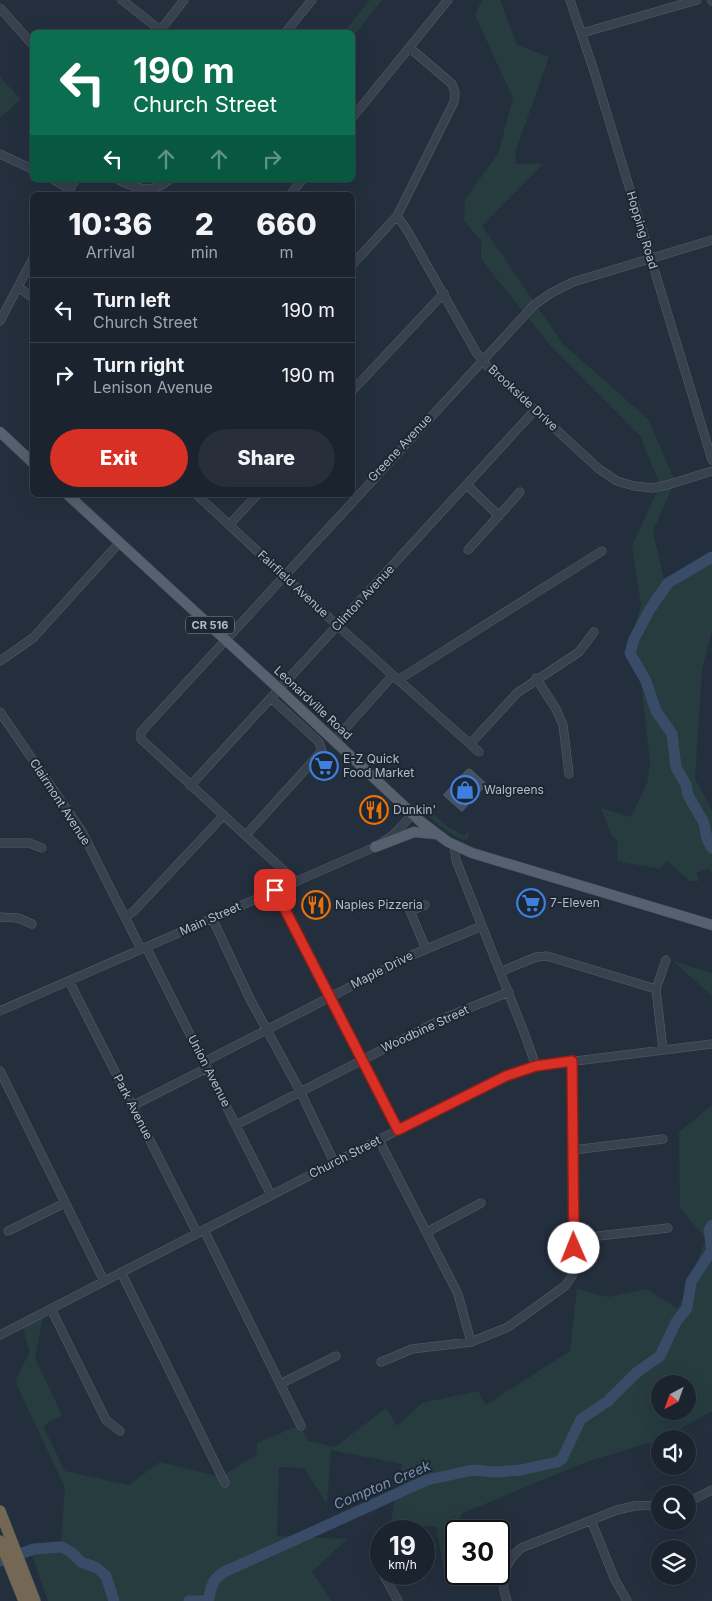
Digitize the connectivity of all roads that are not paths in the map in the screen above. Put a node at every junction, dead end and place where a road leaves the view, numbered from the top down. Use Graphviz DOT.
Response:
graph roads {
  1 [pos="122,0"];
  2 [pos="184,0"];
  3 [pos="312,0"];
  4 [pos="448,0"];
  5 [pos="570,0"];
  6 [pos="697,0"];
  7 [pos="0,8"];
  8 [pos="158,30"];
  9 [pos="160,30"];
  10 [pos="288,30"];
  11 [pos="582,33"];
  12 [pos="30,42"];
  13 [pos="410,48"];
  14 [pos="355,114"];
  15 [pos="0,154"];
  16 [pos="30,168"];
  17 [pos="56,182"];
  18 [pos="123,182"];
  19 [pos="166,182"];
  20 [pos="300,182"];
  21 [pos="69,192"];
  22 [pos="292,192"];
  23 [pos="397,216"];
  24 [pos="712,240"];
  25 [pos="651,258"];
  26 [pos="355,261"];
  27 [pos="30,264"];
  28 [pos="18,287"];
  29 [pos="444,293"];
  30 [pos="30,296"];
  31 [pos="1,316"];
  32 [pos="482,359"];
  33 [pos="355,388"];
  34 [pos="535,410"];
  35 [pos="0,432"];
  36 [pos="30,460"];
  37 [pos="712,460"];
  38 [pos="712,471"];
  39 [pos="467,485"];
  40 [pos="520,492"];
  41 [pos="70,497"];
  42 [pos="199,497"];
  43 [pos="255,497"];
  44 [pos="500,516"];
  45 [pos="229,525"];
  46 [pos="120,542"];
  47 [pos="468,550"];
  48 [pos="602,551"];
  49 [pos="283,576"];
  50 [pos="338,626"];
  51 [pos="594,632"];
  52 [pos="226,640"];
  53 [pos="0,661"];
  54 [pos="395,677"];
  55 [pos="536,678"];
  56 [pos="280,689"];
  57 [pos="272,699"];
  58 [pos="0,712"];
  59 [pos="335,740"];
  60 [pos="470,744"];
  61 [pos="479,752"];
  62 [pos="569,774"];
  63 [pos="190,786"];
  64 [pos="413,814"];
  65 [pos="224,815"];
  66 [pos="436,834"];
  67 [pos="246,835"];
  68 [pos="1,841"];
  69 [pos="454,845"];
  70 [pos="375,847"];
  71 [pos="42,848"];
  72 [pos="295,881"];
  73 [pos="275,890"];
  74 [pos="426,905"];
  75 [pos="0,917"];
  76 [pos="126,917"];
  77 [pos="212,918"];
  78 [pos="32,924"];
  79 [pos="712,925"];
  80 [pos="482,926"];
  81 [pos="144,948"];
  82 [pos="426,949"];
  83 [pos="666,960"];
  84 [pos="500,972"];
  85 [pos="69,981"];
  86 [pos="656,989"];
  87 [pos="508,992"];
  88 [pos="330,996"];
  89 [pos="0,1011"];
  90 [pos="267,1029"];
  91 [pos="712,1044"];
  92 [pos="663,1050"];
  93 [pos="362,1058"];
  94 [pos="572,1061"];
  95 [pos="206,1065"];
  96 [pos="536,1066"];
  97 [pos="0,1071"];
  98 [pos="300,1091"];
  99 [pos="132,1106"];
  100 [pos="236,1124"];
  101 [pos="398,1130"];
  102 [pos="663,1139"];
  103 [pos="379,1140"];
  104 [pos="573,1150"];
  105 [pos="334,1162"];
  106 [pos="271,1195"];
  107 [pos="65,1203"];
  108 [pos="481,1203"];
  109 [pos="668,1228"];
  110 [pos="8,1231"];
  111 [pos="200,1232"];
  112 [pos="427,1232"];
  113 [pos="573,1239"];
  114 [pos="121,1272"];
  115 [pos="104,1281"];
  116 [pos="52,1308"];
  117 [pos="0,1333"];
  118 [pos="471,1342"];
  119 [pos="336,1356"];
  120 [pos="381,1362"];
  121 [pos="280,1384"];
  122 [pos="301,1426"];
  123 [pos="120,1431"];
  124 [pos="224,1483"];
  125 [pos="712,1490"];
  126 [pos="696,1498"];
  127 [pos="651,1506"];
  128 [pos="0,1510"];
  129 [pos="591,1520"];
  130 [pos="6,1546"];
  131 [pos="14,1562"];
  132 [pos="389,1585"];
  133 [pos="24,1601"];
  134 [pos="35,1601"];
  135 [pos="398,1601"];
  136 [pos="507,1601"];
  137 [pos="627,1601"];
  1 -- 8 [label="street"];
  2 -- 9 [label="street"];
  3 -- 10 [label="street"];
  4 -- 13 [label="street"];
  5 -- 11 [label="street, Hopping Road"];
  6 -- 11 [label="street"];
  7 -- 12 [label="street"];
  11 -- 25 [label="street, Hopping Road"];
  13 -- 14 [label="street"];
  13 -- 23 [label="street"];
  15 -- 16 [label="street"];
  17 -- 21 [label="street"];
  18 -- 19 [label="street"];
  20 -- 22 [label="street"];
  23 -- 26 [label="street"];
  23 -- 29 [label="street, Brookside Drive"];
  24 -- 25 [label="street, Greene Avenue"];
  25 -- 32 [label="street, Greene Avenue"];
  25 -- 37 [label="street, Hopping Road"];
  27 -- 28 [label="street"];
  28 -- 30 [label="street"];
  28 -- 31 [label="street"];
  29 -- 32 [label="street, Brookside Drive"];
  29 -- 33 [label="street"];
  32 -- 34 [label="street, Brookside Drive"];
  32 -- 49 [label="street, Greene Avenue"];
  34 -- 38 [label="street, Brookside Drive"];
  34 -- 39 [label="street, Clinton Avenue"];
  35 -- 36 [label="main road"];
  39 -- 44 [label="street"];
  39 -- 50 [label="street, Clinton Avenue"];
  40 -- 44 [label="street"];
  41 -- 46 [label="main road, Leonardville Road / CR 516"];
  42 -- 45 [label="street, Fairfield Avenue"];
  43 -- 45 [label="street"];
  44 -- 47 [label="street"];
  45 -- 49 [label="street, Fairfield Avenue"];
  46 -- 52 [label="main road, Leonardville Road / CR 516"];
  46 -- 53 [label="street"];
  48 -- 54 [label="street"];
  49 -- 50 [label="street, Fairfield Avenue"];
  49 -- 52 [label="street, Greene Avenue"];
  50 -- 54 [label="street, Fairfield Avenue"];
  50 -- 56 [label="street, Clinton Avenue"];
  51 -- 55 [label="street"];
  52 -- 56 [label="main road, Leonardville Road / CR 516"];
  52 -- 63 [label="street, Greene Avenue"];
  54 -- 59 [label="street"];
  54 -- 60 [label="street, Fairfield Avenue"];
  55 -- 60 [label="street"];
  55 -- 62 [label="street"];
  56 -- 57 [label="street, Clinton Avenue"];
  56 -- 59 [label="main road, Leonardville Road / CR 516"];
  57 -- 63 [label="street, Clinton Avenue"];
  57 -- 67 [label="street"];
  58 -- 76 [label="street, Clairmont Avenue"];
  59 -- 64 [label="main road, Leonardville Road / CR 516"];
  60 -- 61 [label="street, Fairfield Avenue"];
  63 -- 65 [label="street"];
  64 -- 66 [label="main road, Leonardville Road / CR 516"];
  64 -- 70 [label="street, Main Street"];
  65 -- 67 [label="street"];
  65 -- 76 [label="street"];
  66 -- 69 [label="main road, Leonardville Road / CR 516"];
  66 -- 70 [label="main road"];
  67 -- 72 [label="street"];
  68 -- 71 [label="street"];
  69 -- 79 [label="main road, Leonardville Road / CR 516"];
  69 -- 80 [label="street"];
  70 -- 72 [label="street, Main Street"];
  72 -- 73 [label="street, Main Street"];
  73 -- 77 [label="street, Main Street"];
  73 -- 88 [label="street"];
  74 -- 82 [label="street"];
  75 -- 78 [label="street"];
  76 -- 81 [label="street, Clairmont Avenue"];
  77 -- 81 [label="street, Main Street"];
  77 -- 90 [label="street"];
  80 -- 82 [label="street, Maple Drive"];
  80 -- 84 [label="street"];
  81 -- 85 [label="street, Main Street"];
  81 -- 95 [label="street, Union Avenue"];
  82 -- 88 [label="street, Maple Drive"];
  83 -- 86 [label="street"];
  84 -- 86 [label="street"];
  84 -- 87 [label="street"];
  85 -- 89 [label="street, Main Street"];
  85 -- 99 [label="street, Park Avenue"];
  86 -- 92 [label="street"];
  87 -- 93 [label="street, Woodbine Street"];
  87 -- 96 [label="street"];
  88 -- 90 [label="street, Maple Drive"];
  88 -- 93 [label="street"];
  90 -- 95 [label="street, Maple Drive"];
  90 -- 98 [label="street"];
  91 -- 92 [label="street, Church Street"];
  92 -- 94 [label="street, Church Street"];
  93 -- 98 [label="street, Woodbine Street"];
  93 -- 101 [label="street"];
  94 -- 96 [label="street, Church Street"];
  94 -- 104 [label="street"];
  95 -- 99 [label="street, Maple Drive"];
  95 -- 100 [label="street, Union Avenue"];
  96 -- 101 [label="street, Church Street"];
  97 -- 107 [label="street"];
  98 -- 100 [label="street, Woodbine Street"];
  98 -- 105 [label="street"];
  99 -- 111 [label="street, Park Avenue"];
  100 -- 106 [label="street, Union Avenue"];
  101 -- 103 [label="street, Church Street"];
  102 -- 104 [label="street"];
  103 -- 105 [label="street, Church Street"];
  103 -- 112 [label="street"];
  104 -- 113 [label="street"];
  105 -- 106 [label="street, Church Street"];
  106 -- 111 [label="street, Church Street"];
  107 -- 110 [label="street"];
  107 -- 115 [label="street"];
  108 -- 112 [label="street"];
  109 -- 113 [label="street"];
  111 -- 114 [label="street, Church Street"];
  111 -- 121 [label="street, Park Avenue"];
  112 -- 118 [label="street"];
  113 -- 118 [label="street"];
  114 -- 115 [label="street, Church Street"];
  114 -- 124 [label="street"];
  115 -- 116 [label="street, Church Street"];
  116 -- 117 [label="street, Church Street"];
  116 -- 123 [label="street"];
  118 -- 120 [label="street"];
  119 -- 121 [label="street"];
  121 -- 122 [label="street, Park Avenue"];
  125 -- 126 [label="street"];
  127 -- 129 [label="street"];
  128 -- 130 [label="highway"];
  129 -- 136 [label="street"];
  129 -- 137 [label="street"];
  130 -- 131 [label="highway"];
  131 -- 133 [label="highway"];
  131 -- 134 [label="highway"];
  132 -- 135 [label="street"];
}
